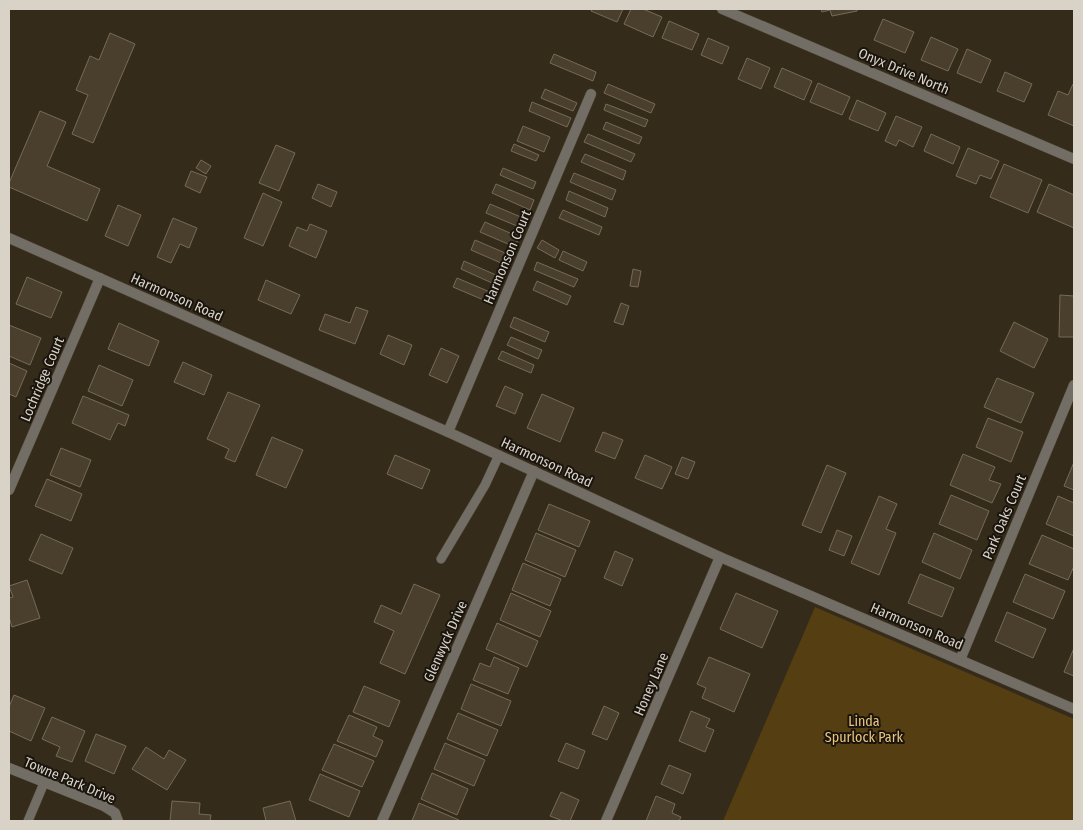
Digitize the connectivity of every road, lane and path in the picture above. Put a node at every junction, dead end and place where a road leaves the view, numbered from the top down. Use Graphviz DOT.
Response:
graph roads {
  1 [pos="722,9"];
  2 [pos="591,94"];
  3 [pos="1074,159"];
  4 [pos="9,238"];
  5 [pos="100,278"];
  6 [pos="1074,385"];
  7 [pos="448,432"];
  8 [pos="499,455"];
  9 [pos="534,471"];
  10 [pos="9,490"];
  11 [pos="720,557"];
  12 [pos="441,559"];
  13 [pos="960,660"];
  14 [pos="1074,709"];
  15 [pos="9,768"];
  16 [pos="44,783"];
  17 [pos="118,820"];
  18 [pos="28,821"];
  19 [pos="382,821"];
  20 [pos="606,821"];
  1 -- 3 [label="street, Onyx Drive North"];
  2 -- 7 [label="street, Harmonson Court"];
  4 -- 5 [label="street, Harmonson Road"];
  5 -- 7 [label="street, Harmonson Road"];
  5 -- 10 [label="street, Lochridge Court"];
  6 -- 13 [label="street, Park Oaks Court"];
  7 -- 8 [label="street, Harmonson Road"];
  8 -- 9 [label="street, Harmonson Road"];
  8 -- 12 [label="lane"];
  9 -- 11 [label="street, Harmonson Road"];
  9 -- 19 [label="street, Glenwyck Drive"];
  11 -- 13 [label="street, Harmonson Road"];
  11 -- 20 [label="street, Honey Lane"];
  13 -- 14 [label="street, Harmonson Road"];
  15 -- 16 [label="street, Towne Park Drive"];
  16 -- 17 [label="street, Towne Park Drive"];
  16 -- 18 [label="lane"];
}
